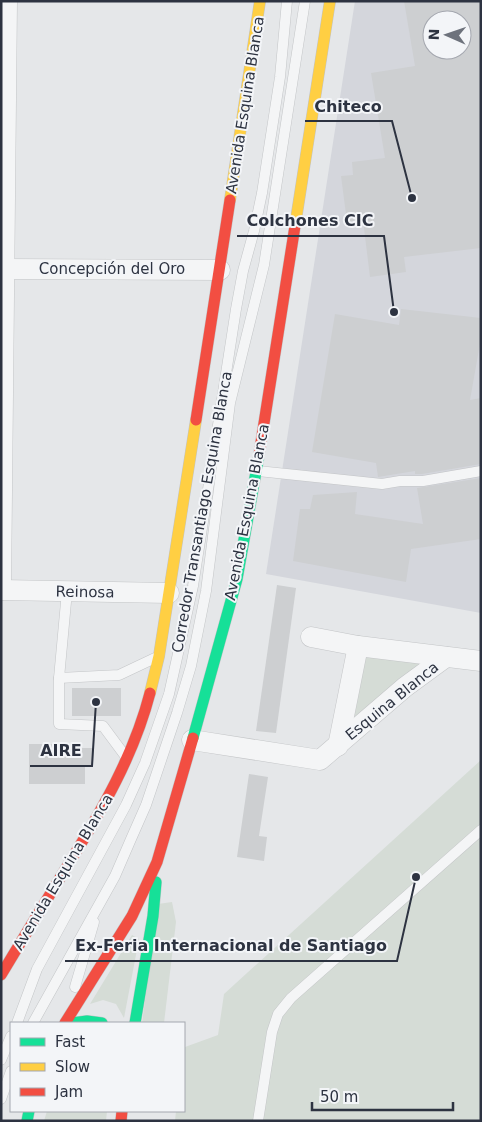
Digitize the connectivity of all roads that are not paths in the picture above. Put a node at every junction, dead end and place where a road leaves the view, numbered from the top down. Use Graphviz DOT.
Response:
graph roads {
  1 [pos="7,1"];
  2 [pos="260,1"];
  3 [pos="287,1"];
  4 [pos="305,1"];
  5 [pos="330,1"];
  6 [pos="4,269"];
  7 [pos="220,270"];
  8 [pos="257,471"];
  9 [pos="481,471"];
  10 [pos="1,590"];
  11 [pos="67,591"];
  12 [pos="169,593"];
  13 [pos="310,637"];
  14 [pos="358,646"];
  15 [pos="159,656"];
  16 [pos="446,657"];
  17 [pos="481,661"];
  18 [pos="59,678"];
  19 [pos="192,740"];
  20 [pos="338,746"];
  21 [pos="127,759"];
  22 [pos="481,830"];
  23 [pos="157,862"];
  24 [pos="100,904"];
  25 [pos="1,975"];
  26 [pos="17,1022"];
  27 [pos="34,1022"];
  28 [pos="65,1022"];
  29 [pos="66,1022"];
  30 [pos="80,1022"];
  31 [pos="94,1022"];
  32 [pos="135,1022"];
  33 [pos="10,1038"];
  34 [pos="1,1060"];
  35 [pos="10,1074"];
  36 [pos="1,1099"];
  37 [pos="258,1121"];
  1 -- 6 [label="street"];
  2 -- 7 [label="main road, Avenida Esquina Blanca"];
  3 -- 26 [label="lane, Corredor Transantiago Esquina Blanca"];
  4 -- 24 [label="lane, Corredor Transantiago Esquina Blanca"];
  5 -- 8 [label="main road, Avenida Esquina Blanca"];
  6 -- 7 [label="street, Concepción del Oro"];
  6 -- 10 [label="street"];
  7 -- 12 [label="main road, Avenida Esquina Blanca"];
  8 -- 9 [label="lane"];
  8 -- 19 [label="main road, Avenida Esquina Blanca"];
  10 -- 11 [label="street, Reinosa"];
  11 -- 12 [label="street, Reinosa"];
  11 -- 18 [label="lane"];
  12 -- 15 [label="main road, Avenida Esquina Blanca"];
  13 -- 14 [label="street, Esquina Blanca"];
  14 -- 16 [label="street, Esquina Blanca"];
  14 -- 20 [label="street, Esquina Blanca"];
  15 -- 18 [label="lane"];
  15 -- 21 [label="main road, Avenida Esquina Blanca"];
  16 -- 17 [label="street, Esquina Blanca"];
  16 -- 20 [label="street, Esquina Blanca"];
  18 -- 21 [label="lane"];
  19 -- 20 [label="street, Esquina Blanca"];
  19 -- 23 [label="main road, Avenida Esquina Blanca"];
  21 -- 25 [label="main road, Avenida Esquina Blanca"];
  22 -- 37 [label="lane"];
  23 -- 29 [label="main road, Avenida Esquina Blanca"];
  23 -- 32 [label="main road"];
  24 -- 27 [label="lane, Corredor Transantiago Esquina Blanca"];
  24 -- 28 [label="lane"];
  30 -- 31 [label="main road"];
  33 -- 34 [label="lane"];
  35 -- 36 [label="lane"];
}
